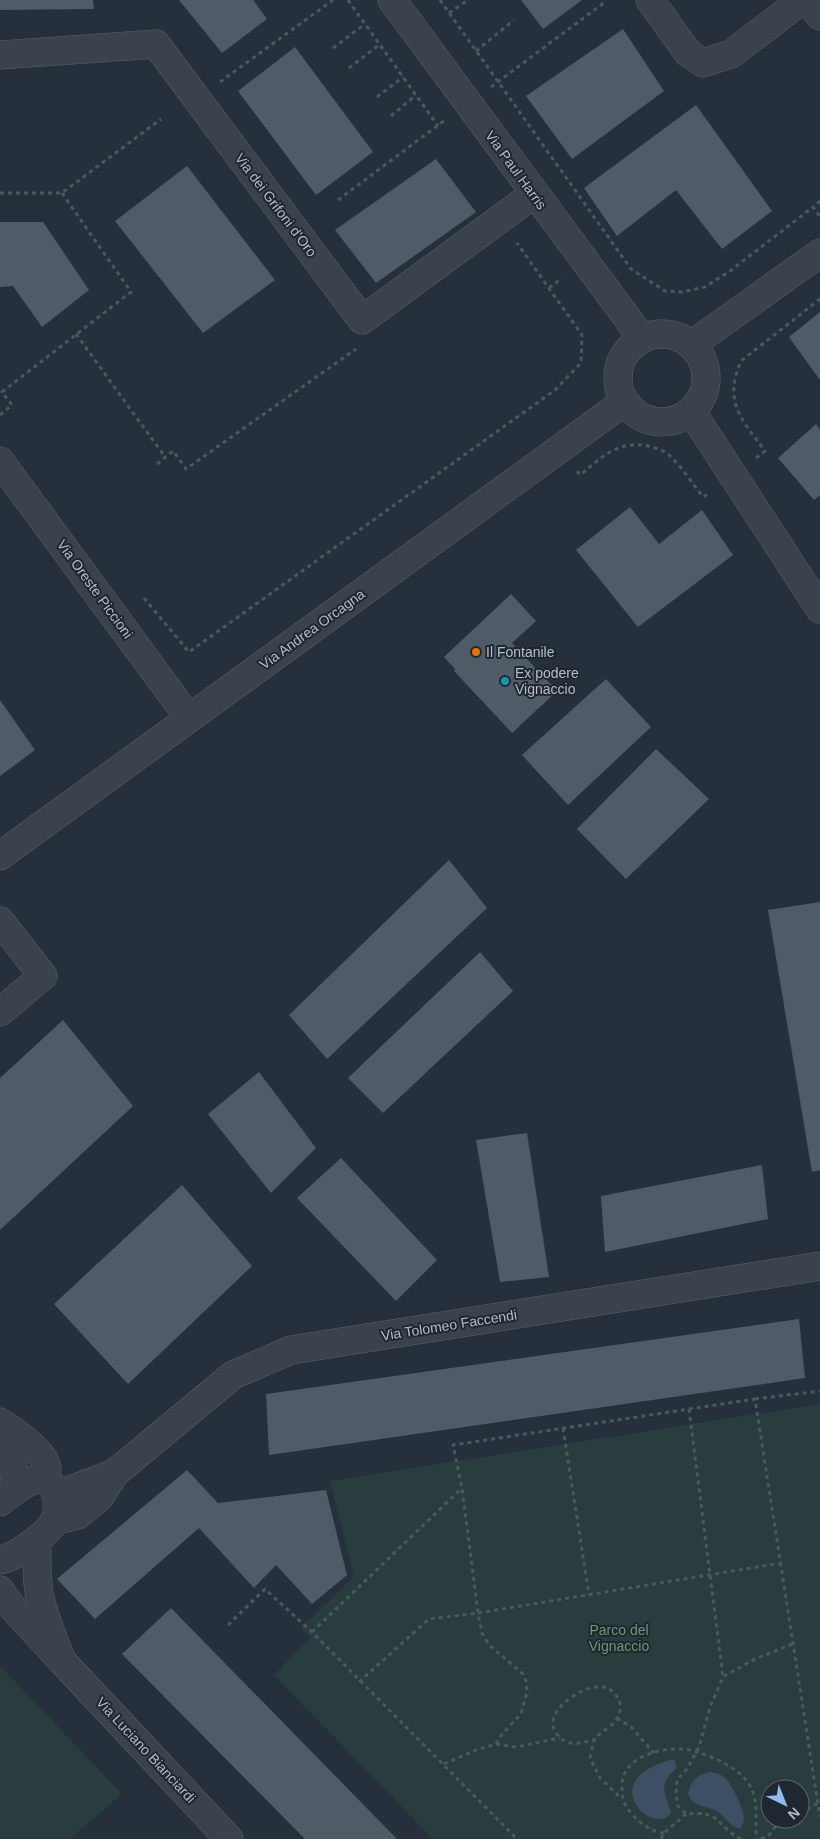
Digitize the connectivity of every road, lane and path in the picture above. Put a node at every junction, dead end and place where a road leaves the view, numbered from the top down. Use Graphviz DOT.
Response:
graph roads {
  1 [pos="333,0"];
  2 [pos="348,0"];
  3 [pos="392,0"];
  4 [pos="440,0"];
  5 [pos="468,0"];
  6 [pos="650,0"];
  7 [pos="802,0"];
  8 [pos="808,0"];
  9 [pos="605,2"];
  10 [pos="449,13"];
  11 [pos="820,16"];
  12 [pos="514,20"];
  13 [pos="365,24"];
  14 [pos="380,45"];
  15 [pos="333,48"];
  16 [pos="476,51"];
  17 [pos="0,55"];
  18 [pos="350,68"];
  19 [pos="403,77"];
  20 [pos="498,82"];
  21 [pos="416,95"];
  22 [pos="376,97"];
  23 [pos="197,99"];
  24 [pos="468,104"];
  25 [pos="391,116"];
  26 [pos="161,119"];
  27 [pos="438,126"];
  28 [pos="0,193"];
  29 [pos="62,193"];
  30 [pos="534,194"];
  31 [pos="338,200"];
  32 [pos="820,201"];
  33 [pos="813,207"];
  34 [pos="820,216"];
  35 [pos="513,237"];
  36 [pos="820,253"];
  37 [pos="76,334"];
  38 [pos="642,338"];
  39 [pos="692,344"];
  40 [pos="362,345"];
  41 [pos="624,402"];
  42 [pos="691,411"];
  43 [pos="0,415"];
  44 [pos="166,457"];
  45 [pos="0,460"];
  46 [pos="157,464"];
  47 [pos="144,598"];
  48 [pos="820,609"];
  49 [pos="189,718"];
  50 [pos="0,856"];
  51 [pos="0,921"];
  52 [pos="0,1012"];
  53 [pos="820,1266"];
  54 [pos="820,1391"];
  55 [pos="755,1399"];
  56 [pos="689,1409"];
  57 [pos="0,1423"];
  58 [pos="563,1428"];
  59 [pos="115,1473"];
  60 [pos="50,1487"];
  61 [pos="462,1488"];
  62 [pos="8,1496"];
  63 [pos="46,1530"];
  64 [pos="0,1560"];
  65 [pos="781,1563"];
  66 [pos="710,1574"];
  67 [pos="0,1590"];
  68 [pos="589,1595"];
  69 [pos="478,1613"];
  70 [pos="228,1625"];
  71 [pos="312,1632"];
  72 [pos="793,1644"];
  73 [pos="62,1661"];
  74 [pos="723,1677"];
  75 [pos="360,1682"];
  76 [pos="617,1718"];
  77 [pos="560,1738"];
  78 [pos="596,1738"];
  79 [pos="496,1744"];
  80 [pos="697,1751"];
  81 [pos="654,1752"];
  82 [pos="444,1764"];
  83 [pos="622,1799"];
  84 [pos="818,1803"];
  85 [pos="810,1807"];
  86 [pos="686,1814"];
  87 [pos="820,1817"];
  88 [pos="774,1829"];
  89 [pos="664,1832"];
  90 [pos="229,1839"];
  91 [pos="517,1839"];
  92 [pos="661,1839"];
  93 [pos="742,1839"];
  94 [pos="756,1839"];
  95 [pos="760,1839"];
  1 -- 23 [label="path"];
  2 -- 13 [label="path"];
  3 -- 24 [label="street, Via Paul Harris"];
  4 -- 10 [label="path"];
  5 -- 10 [label="path"];
  6 -- 7 [label="street"];
  8 -- 11 [label="street"];
  9 -- 20 [label="path"];
  10 -- 16 [label="path"];
  12 -- 16 [label="path"];
  13 -- 14 [label="path"];
  13 -- 15 [label="path"];
  14 -- 18 [label="path"];
  14 -- 19 [label="path"];
  16 -- 20 [label="path"];
  17 -- 23 [label="street, Via dei Grifoni d'Oro"];
  19 -- 21 [label="path"];
  19 -- 22 [label="path"];
  20 -- 24 [label="path"];
  20 -- 33 [label="path"];
  21 -- 25 [label="path"];
  21 -- 27 [label="path"];
  23 -- 30 [label="street, Via dei Grifoni d'Oro"];
  24 -- 27 [label="path"];
  24 -- 30 [label="street, Via Paul Harris"];
  26 -- 29 [label="path"];
  27 -- 31 [label="path"];
  28 -- 29 [label="path"];
  29 -- 37 [label="path"];
  30 -- 38 [label="street, Via Paul Harris"];
  32 -- 33 [label="path"];
  33 -- 34 [label="path"];
  35 -- 47 [label="path"];
  36 -- 39 [label="street"];
  37 -- 43 [label="path"];
  37 -- 44 [label="path"];
  38 -- 39 [label="street"];
  38 -- 41 [label="street"];
  39 -- 42 [label="street"];
  40 -- 44 [label="path"];
  41 -- 42 [label="street"];
  41 -- 49 [label="street, Via Andrea Orcagna"];
  42 -- 48 [label="street"];
  44 -- 46 [label="path"];
  45 -- 49 [label="street, Via Oreste Piccioni"];
  49 -- 50 [label="street, Via Andrea Orcagna"];
  51 -- 52 [label="street"];
  53 -- 59 [label="street, Via Tolomeo Faccendi"];
  54 -- 55 [label="path"];
  55 -- 56 [label="path"];
  55 -- 65 [label="path"];
  56 -- 58 [label="path"];
  56 -- 66 [label="path"];
  57 -- 60 [label="street, Via Luciano Bianciardi"];
  57 -- 62 [label="street"];
  58 -- 61 [label="path"];
  58 -- 68 [label="path"];
  59 -- 60 [label="street, Via Tolomeo Faccendi"];
  59 -- 63 [label="street, Via Tolomeo Faccendi"];
  60 -- 62 [label="street, Via Tolomeo Faccendi"];
  60 -- 63 [label="street, Via Luciano Bianciardi"];
  61 -- 69 [label="path"];
  61 -- 71 [label="path"];
  63 -- 64 [label="street, Via Tolomeo Faccendi"];
  63 -- 73 [label="street, Via Luciano Bianciardi"];
  65 -- 66 [label="path"];
  65 -- 72 [label="path"];
  66 -- 68 [label="path"];
  66 -- 74 [label="path"];
  67 -- 73 [label="street, Via Luciano Bianciardi"];
  68 -- 69 [label="path"];
  69 -- 75 [label="path"];
  69 -- 79 [label="path"];
  70 -- 71 [label="path"];
  71 -- 75 [label="path"];
  72 -- 74 [label="path"];
  72 -- 84 [label="path"];
  73 -- 90 [label="street, Via Luciano Bianciardi"];
  74 -- 80 [label="path"];
  75 -- 82 [label="path"];
  76 -- 77 [label="path"];
  76 -- 78 [label="path"];
  76 -- 81 [label="path"];
  77 -- 78 [label="path"];
  77 -- 79 [label="path"];
  78 -- 83 [label="path"];
  79 -- 82 [label="path"];
  80 -- 81 [label="path"];
  80 -- 86 [label="path"];
  80 -- 94 [label="path"];
  81 -- 83 [label="path"];
  82 -- 91 [label="path"];
  83 -- 89 [label="path"];
  84 -- 85 [label="path"];
  84 -- 87 [label="path"];
  86 -- 89 [label="path"];
  86 -- 93 [label="path"];
  88 -- 95 [label="path"];
  89 -- 92 [label="path"];
}
